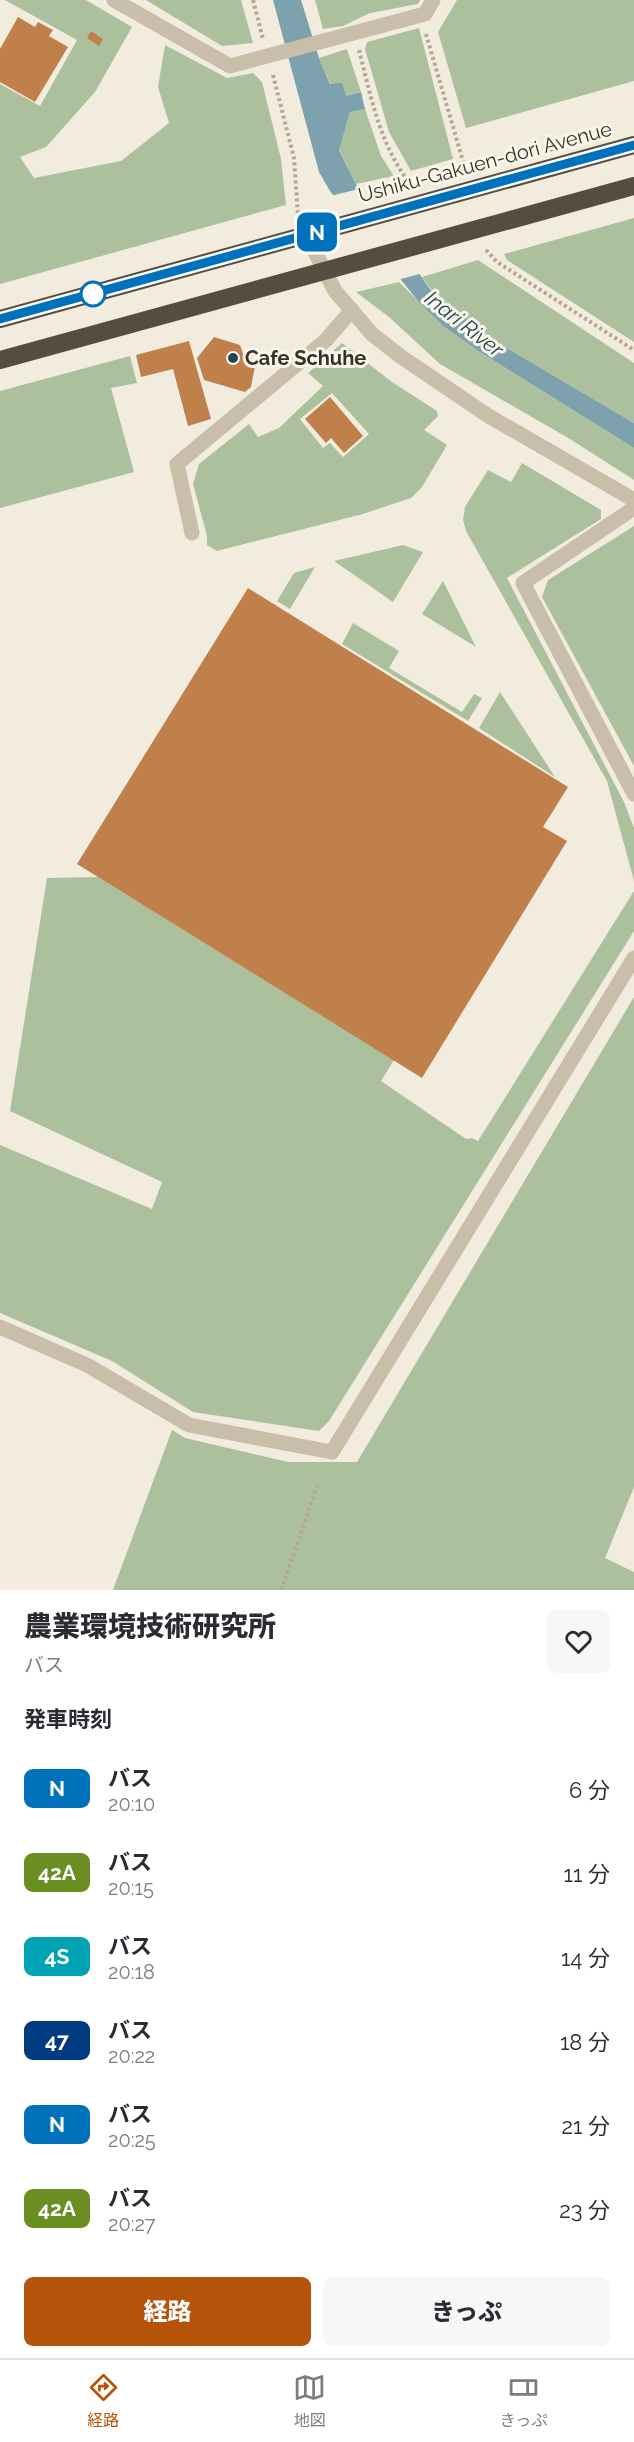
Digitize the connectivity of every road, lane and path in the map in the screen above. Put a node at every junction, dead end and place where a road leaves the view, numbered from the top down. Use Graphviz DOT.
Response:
graph roads {
  1 [pos="114,0"];
  2 [pos="254,0"];
  3 [pos="433,0"];
  4 [pos="421,15"];
  5 [pos="351,34"];
  6 [pos="273,56"];
  7 [pos="634,144"];
  8 [pos="634,186"];
  9 [pos="471,189"];
  10 [pos="423,202"];
  11 [pos="478,229"];
  12 [pos="306,235"];
  13 [pos="323,271"];
  14 [pos="352,310"];
  15 [pos="0,319"];
  16 [pos="634,350"];
  17 [pos="0,360"];
  18 [pos="634,500"];
  19 [pos="634,508"];
  20 [pos="192,533"];
  21 [pos="634,794"];
  22 [pos="634,958"];
  23 [pos="0,1327"];
  24 [pos="318,1484"];
  25 [pos="280,1590"];
  1 -- 6 [label="street"];
  2 -- 6 [label="path"];
  3 -- 4 [label="street"];
  4 -- 5 [label="street"];
  4 -- 9 [label="path"];
  5 -- 6 [label="street"];
  5 -- 10 [label="path"];
  6 -- 12 [label="path"];
  7 -- 9 [label="highway, Ushiku-Gakuen-dori Avenue"];
  8 -- 11 [label="highway"];
  9 -- 10 [label="highway, Ushiku-Gakuen-dori Avenue"];
  10 -- 12 [label="highway, Ushiku-Gakuen-dori Avenue"];
  11 -- 13 [label="highway"];
  11 -- 16 [label="path"];
  12 -- 13 [label="street"];
  12 -- 15 [label="highway, Ushiku-Gakuen-dori Avenue"];
  13 -- 14 [label="street"];
  13 -- 17 [label="highway"];
  14 -- 18 [label="street"];
  14 -- 20 [label="street"];
  19 -- 21 [label="street"];
  22 -- 23 [label="street"];
  24 -- 25 [label="path"];
}
